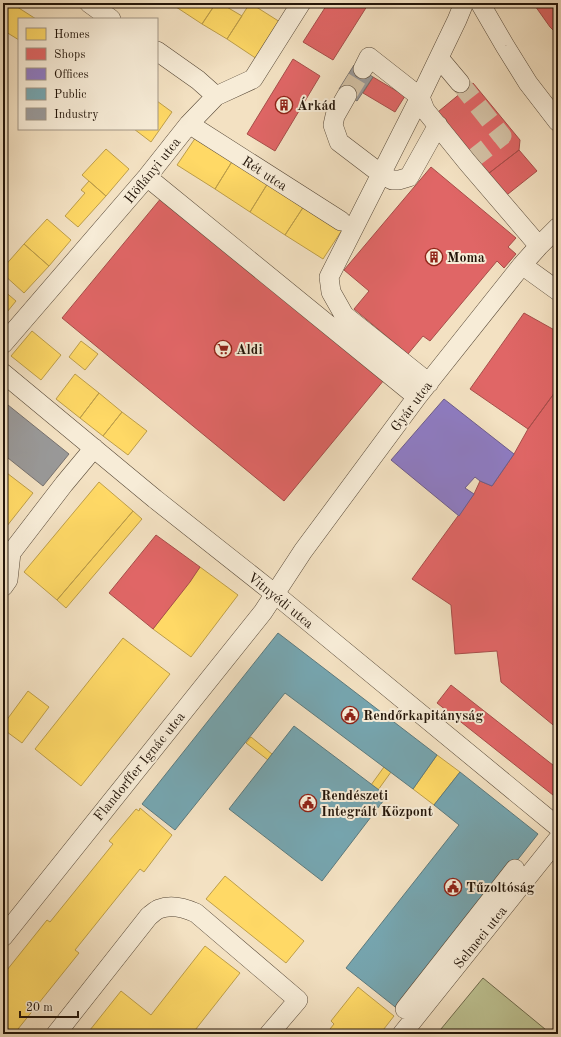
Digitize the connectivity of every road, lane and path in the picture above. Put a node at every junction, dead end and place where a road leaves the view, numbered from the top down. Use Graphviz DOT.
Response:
graph roads {
  1 [pos="89,3"];
  2 [pos="301,3"];
  3 [pos="464,3"];
  4 [pos="480,3"];
  5 [pos="110,18"];
  6 [pos="158,52"];
  7 [pos="439,58"];
  8 [pos="363,69"];
  9 [pos="460,83"];
  10 [pos="347,95"];
  11 [pos="216,96"];
  12 [pos="420,97"];
  13 [pos="558,122"];
  14 [pos="189,124"];
  15 [pos="438,125"];
  16 [pos="381,174"];
  17 [pos="147,177"];
  18 [pos="341,221"];
  19 [pos="558,227"];
  20 [pos="539,246"];
  21 [pos="522,265"];
  22 [pos="558,290"];
  23 [pos="3,344"];
  24 [pos="3,373"];
  25 [pos="423,390"];
  26 [pos="94,448"];
  27 [pos="3,587"];
  28 [pos="275,594"];
  29 [pos="558,827"];
  30 [pos="558,839"];
  31 [pos="515,869"];
  32 [pos="3,937"];
  33 [pos="405,1009"];
  34 [pos="56,1034"];
  35 [pos="269,1034"];
  36 [pos="402,1034"];
  1 -- 5 [label="street"];
  2 -- 11 [label="street, Höflányi utca"];
  3 -- 7 [label="street"];
  4 -- 13 [label="street"];
  6 -- 11 [label="street"];
  7 -- 9 [label="street"];
  7 -- 12 [label="street"];
  8 -- 12 [label="street"];
  10 -- 16 [label="street"];
  11 -- 14 [label="street, Höflányi utca"];
  12 -- 15 [label="street"];
  12 -- 16 [label="street"];
  14 -- 17 [label="street, Höflányi utca"];
  14 -- 18 [label="street, Rét utca"];
  15 -- 16 [label="street"];
  15 -- 20 [label="street"];
  16 -- 25 [label="street"];
  17 -- 23 [label="street, Höflányi utca"];
  17 -- 25 [label="street"];
  19 -- 20 [label="street, Gyár utca"];
  20 -- 21 [label="street, Gyár utca"];
  21 -- 22 [label="street"];
  21 -- 25 [label="street, Gyár utca"];
  24 -- 26 [label="street, Vitnyédi utca"];
  25 -- 28 [label="street, Gyár utca"];
  26 -- 27 [label="street"];
  26 -- 28 [label="street, Vitnyédi utca"];
  28 -- 29 [label="street, Vitnyédi utca"];
  28 -- 32 [label="street, Flandorffer Ignác utca"];
  30 -- 36 [label="street, Selmeci utca"];
  31 -- 33 [label="street"];
  34 -- 35 [label="street"];
}
